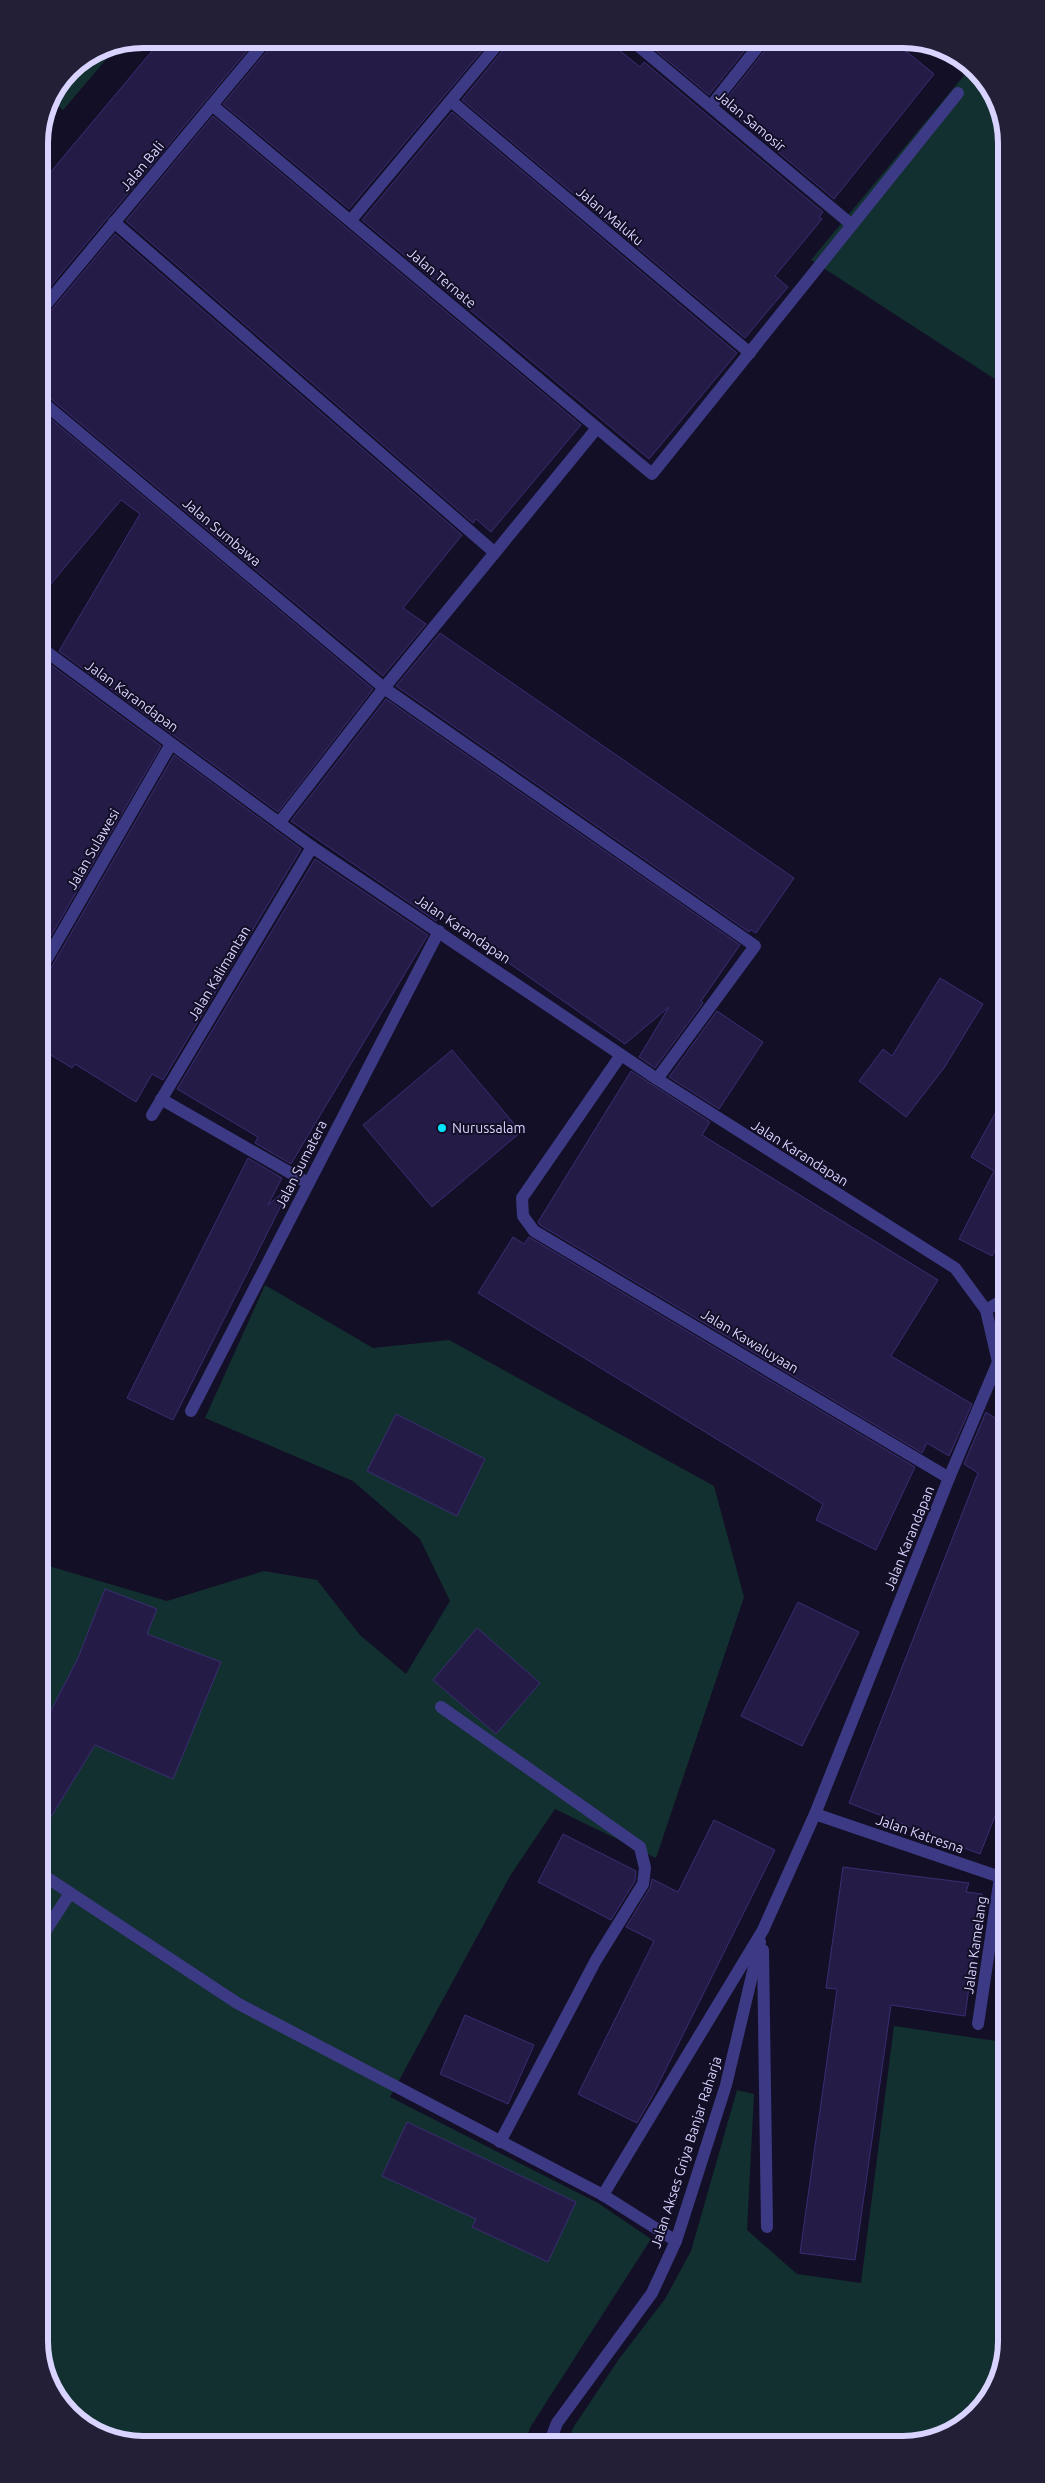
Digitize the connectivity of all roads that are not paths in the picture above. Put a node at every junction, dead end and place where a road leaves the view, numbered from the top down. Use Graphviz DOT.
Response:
graph roads {
  1 [pos="260,48"];
  2 [pos="495,48"];
  3 [pos="641,48"];
  4 [pos="757,48"];
  5 [pos="958,93"];
  6 [pos="451,101"];
  7 [pos="212,105"];
  8 [pos="710,106"];
  9 [pos="351,220"];
  10 [pos="114,222"];
  11 [pos="852,225"];
  12 [pos="48,302"];
  13 [pos="750,353"];
  14 [pos="48,407"];
  15 [pos="597,428"];
  16 [pos="494,552"];
  17 [pos="48,655"];
  18 [pos="384,688"];
  19 [pos="171,744"];
  20 [pos="279,823"];
  21 [pos="312,847"];
  22 [pos="439,931"];
  23 [pos="48,957"];
  24 [pos="621,1055"];
  25 [pos="657,1080"];
  26 [pos="161,1099"];
  27 [pos="152,1115"];
  28 [pos="308,1183"];
  29 [pos="998,1303"];
  30 [pos="986,1310"];
  31 [pos="998,1353"];
  32 [pos="998,1371"];
  33 [pos="191,1411"];
  34 [pos="949,1478"];
  35 [pos="441,1707"];
  36 [pos="815,1814"];
  37 [pos="998,1877"];
  38 [pos="48,1878"];
  39 [pos="70,1893"];
  40 [pos="998,1902"];
  41 [pos="48,1928"];
  42 [pos="763,1930"];
  43 [pos="978,2024"];
  44 [pos="500,2142"];
  45 [pos="602,2195"];
  46 [pos="767,2227"];
  47 [pos="676,2241"];
  48 [pos="552,2436"];
  1 -- 7 [label="street, Jalan Bali"];
  2 -- 6 [label="street"];
  3 -- 8 [label="street, Jalan Samosir"];
  4 -- 8 [label="street"];
  5 -- 11 [label="street"];
  6 -- 9 [label="street"];
  6 -- 13 [label="street, Jalan Maluku"];
  7 -- 9 [label="street, Jalan Ternate"];
  7 -- 10 [label="street, Jalan Bali"];
  8 -- 11 [label="street, Jalan Samosir"];
  9 -- 15 [label="street, Jalan Ternate"];
  10 -- 12 [label="street, Jalan Bali"];
  10 -- 16 [label="street"];
  11 -- 13 [label="street"];
  13 -- 15 [label="street, Jalan Ternate"];
  14 -- 18 [label="street, Jalan Sumbawa"];
  15 -- 16 [label="street"];
  16 -- 18 [label="street"];
  17 -- 19 [label="street, Jalan Karandapan"];
  18 -- 20 [label="street"];
  18 -- 25 [label="street, Jalan Sumbawa"];
  19 -- 20 [label="street, Jalan Karandapan"];
  19 -- 23 [label="street, Jalan Sulawesi"];
  20 -- 21 [label="street, Jalan Karandapan"];
  21 -- 22 [label="street, Jalan Karandapan"];
  21 -- 26 [label="street, Jalan Kalimantan"];
  22 -- 24 [label="street, Jalan Karandapan"];
  22 -- 28 [label="street, Jalan Sumatera"];
  24 -- 25 [label="street, Jalan Karandapan"];
  24 -- 34 [label="street, Jalan Kawaluyaan"];
  25 -- 30 [label="street, Jalan Karandapan"];
  26 -- 27 [label="street, Jalan Kalimantan"];
  26 -- 28 [label="street"];
  28 -- 33 [label="street, Jalan Sumatera"];
  29 -- 30 [label="street"];
  30 -- 31 [label="street, Jalan Karandapan"];
  32 -- 34 [label="street, Jalan Karandapan"];
  34 -- 36 [label="street, Jalan Karandapan"];
  35 -- 44 [label="street"];
  36 -- 37 [label="street, Jalan Katresna"];
  36 -- 42 [label="street, Jalan Karandapan"];
  38 -- 39 [label="street"];
  39 -- 41 [label="street"];
  39 -- 44 [label="street"];
  40 -- 43 [label="street, Jalan Kamelang"];
  42 -- 45 [label="street"];
  42 -- 46 [label="street"];
  42 -- 47 [label="street, Jalan Akses Griya Banjar Raharja"];
  44 -- 45 [label="street"];
  45 -- 47 [label="street"];
  47 -- 48 [label="street, Jalan Akses Griya Banjar Raharja"];
}
